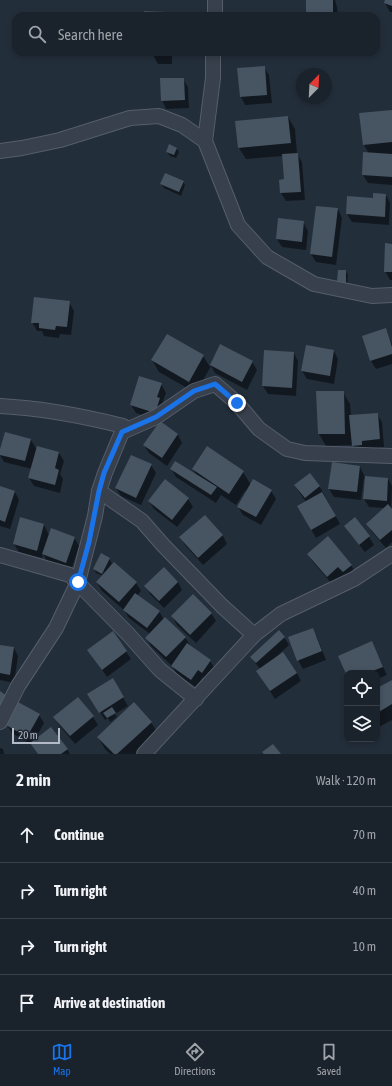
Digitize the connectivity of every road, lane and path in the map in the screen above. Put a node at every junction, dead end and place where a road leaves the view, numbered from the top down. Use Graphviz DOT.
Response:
graph roads {
  1 [pos="215,0"];
  2 [pos="214,12"];
  3 [pos="213,56"];
  4 [pos="204,141"];
  5 [pos="0,151"];
  6 [pos="392,295"];
  7 [pos="0,406"];
  8 [pos="122,432"];
  9 [pos="392,456"];
  10 [pos="99,491"];
  11 [pos="392,554"];
  12 [pos="0,555"];
  13 [pos="78,582"];
  14 [pos="254,635"];
  15 [pos="196,699"];
  16 [pos="0,722"];
  17 [pos="144,754"];
  1 -- 2 [label="street"];
  3 -- 4 [label="street"];
  4 -- 5 [label="street"];
  4 -- 6 [label="street"];
  7 -- 8 [label="street"];
  8 -- 9 [label="street"];
  8 -- 10 [label="street"];
  10 -- 13 [label="street"];
  10 -- 14 [label="street"];
  11 -- 14 [label="street"];
  12 -- 13 [label="street"];
  13 -- 15 [label="street"];
  13 -- 16 [label="street"];
  14 -- 15 [label="street"];
  15 -- 17 [label="street"];
}
